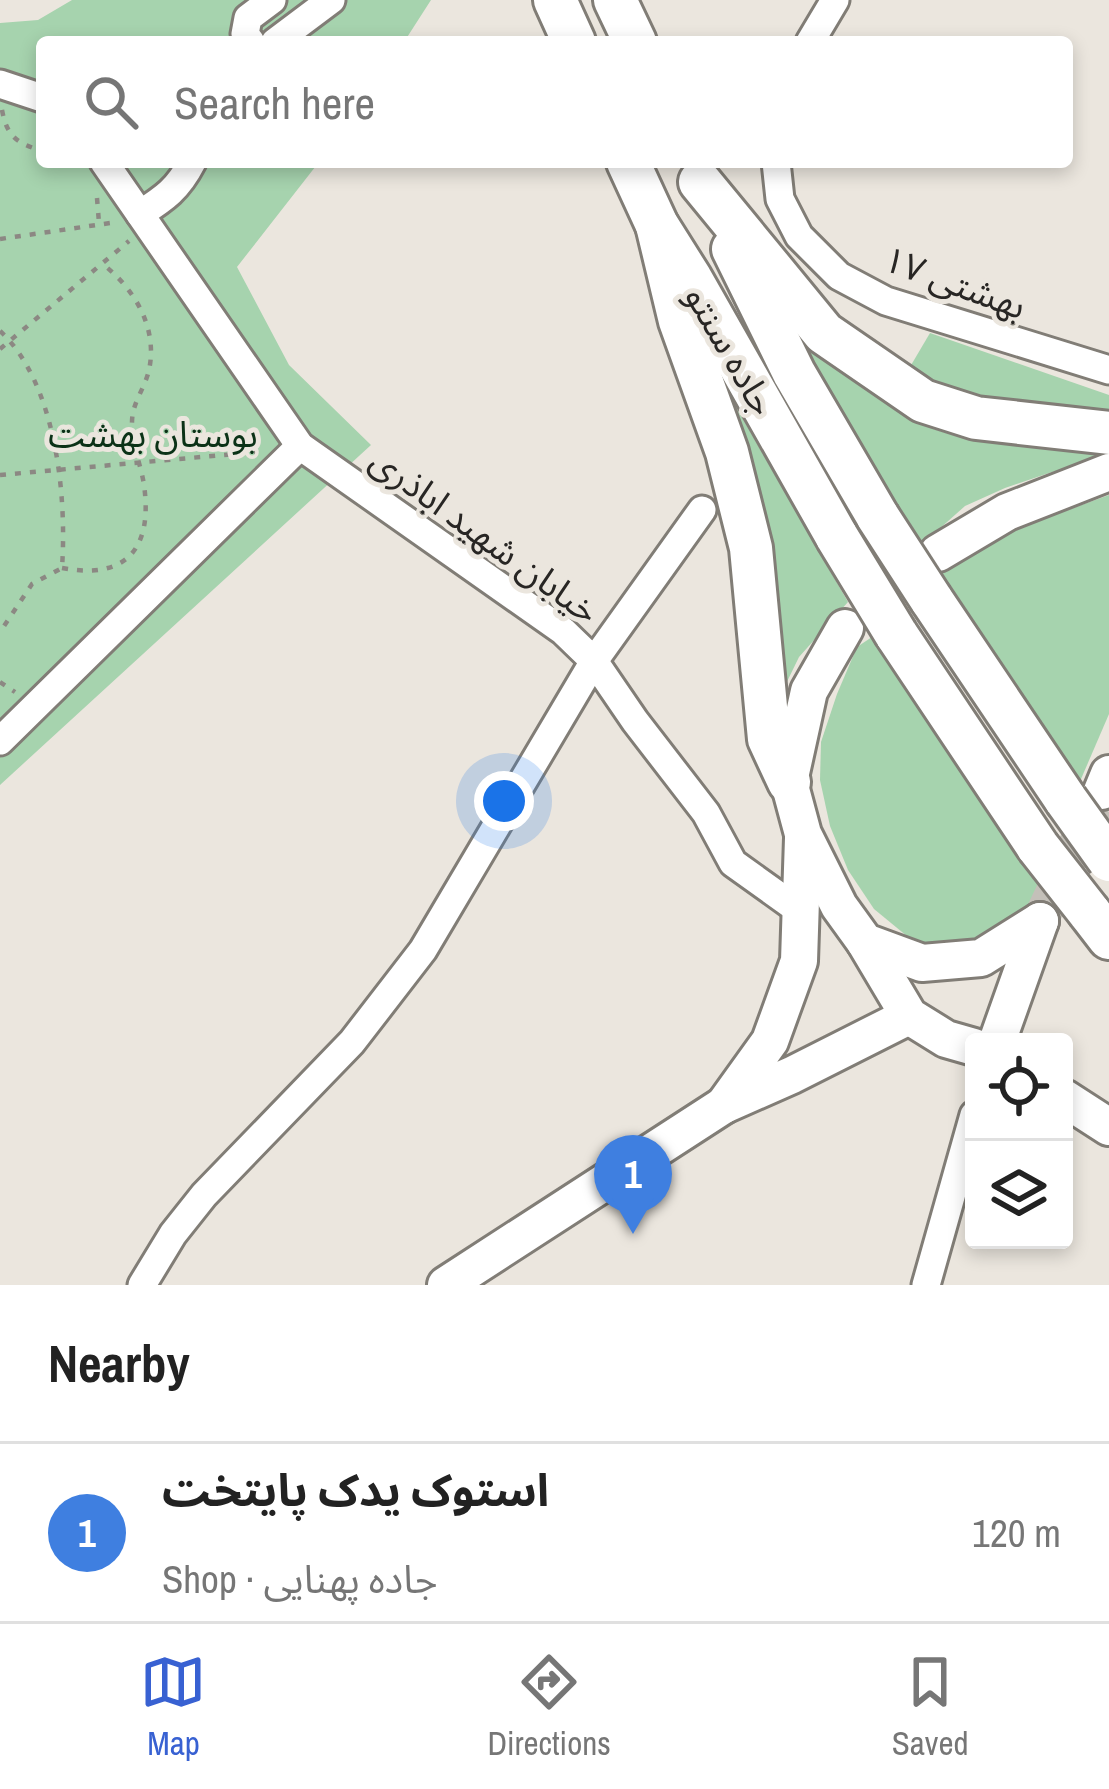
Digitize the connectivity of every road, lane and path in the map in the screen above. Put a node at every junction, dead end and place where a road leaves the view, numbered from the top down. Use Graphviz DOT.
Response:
graph roads {
  1 [pos="331,0"];
  2 [pos="554,0"];
  3 [pos="615,0"];
  4 [pos="836,0"];
  5 [pos="267,1"];
  6 [pos="246,36"];
  7 [pos="283,36"];
  8 [pos="571,36"];
  9 [pos="632,36"];
  10 [pos="814,36"];
  11 [pos="0,84"];
  12 [pos="36,96"];
  13 [pos="0,105"];
  14 [pos="36,149"];
  15 [pos="107,168"];
  16 [pos="189,168"];
  17 [pos="631,168"];
  18 [pos="777,168"];
  19 [pos="695,172"];
  20 [pos="132,224"];
  21 [pos="657,225"];
  22 [pos="0,239"];
  23 [pos="104,265"];
  24 [pos="0,331"];
  25 [pos="11,340"];
  26 [pos="0,349"];
  27 [pos="1109,370"];
  28 [pos="1109,433"];
  29 [pos="300,446"];
  30 [pos="261,452"];
  31 [pos="140,464"];
  32 [pos="57,470"];
  33 [pos="0,475"];
  34 [pos="1097,477"];
  35 [pos="702,510"];
  36 [pos="938,553"];
  37 [pos="62,568"];
  38 [pos="844,628"];
  39 [pos="0,632"];
  40 [pos="594,661"];
  41 [pos="0,741"];
  42 [pos="789,782"];
  43 [pos="1092,788"];
  44 [pos="803,834"];
  45 [pos="1109,860"];
  46 [pos="800,911"];
  47 [pos="1099,925"];
  48 [pos="865,942"];
  49 [pos="909,1016"];
  50 [pos="1000,1033"];
  51 [pos="965,1044"];
  52 [pos="1073,1104"];
  53 [pos="724,1105"];
  54 [pos="1109,1127"];
  55 [pos="967,1141"];
  56 [pos="142,1285"];
  57 [pos="446,1285"];
  58 [pos="926,1285"];
  1 -- 7 [label="street"];
  2 -- 8 [label="main road"];
  3 -- 9 [label="main road"];
  4 -- 10 [label="street"];
  5 -- 6 [label="street"];
  11 -- 12 [label="street"];
  13 -- 14 [label="path"];
  15 -- 20 [label="street"];
  16 -- 20 [label="street"];
  17 -- 21 [label="main road, جاده سنتو"];
  18 -- 27 [label="street, بهشتی ۱۷"];
  19 -- 28 [label="main road"];
  19 -- 43 [label="main road, جاده سنتو, bridge"];
  20 -- 22 [label="path"];
  20 -- 23 [label="path"];
  20 -- 29 [label="street"];
  21 -- 42 [label="main road"];
  21 -- 47 [label="main road, جاده سنتو, bridge"];
  23 -- 25 [label="path"];
  23 -- 31 [label="path"];
  24 -- 25 [label="path"];
  25 -- 26 [label="path"];
  25 -- 32 [label="path"];
  29 -- 40 [label="street, خیابان شهید اباذری"];
  29 -- 41 [label="street"];
  30 -- 31 [label="path"];
  31 -- 32 [label="path"];
  31 -- 37 [label="path"];
  32 -- 33 [label="path"];
  32 -- 37 [label="path"];
  34 -- 36 [label="main road"];
  35 -- 40 [label="street"];
  37 -- 39 [label="path"];
  38 -- 42 [label="main road"];
  40 -- 46 [label="street, خیابان شهید اباذری"];
  40 -- 56 [label="street"];
  42 -- 44 [label="main road"];
  43 -- 45 [label="main road, جاده سنتو, bridge"];
  44 -- 46 [label="main road"];
  44 -- 48 [label="main road"];
  46 -- 53 [label="main road"];
  48 -- 49 [label="main road"];
  48 -- 50 [label="main road"];
  49 -- 51 [label="main road"];
  49 -- 53 [label="main road"];
  52 -- 54 [label="main road"];
  53 -- 57 [label="main road"];
  55 -- 58 [label="street"];
}
